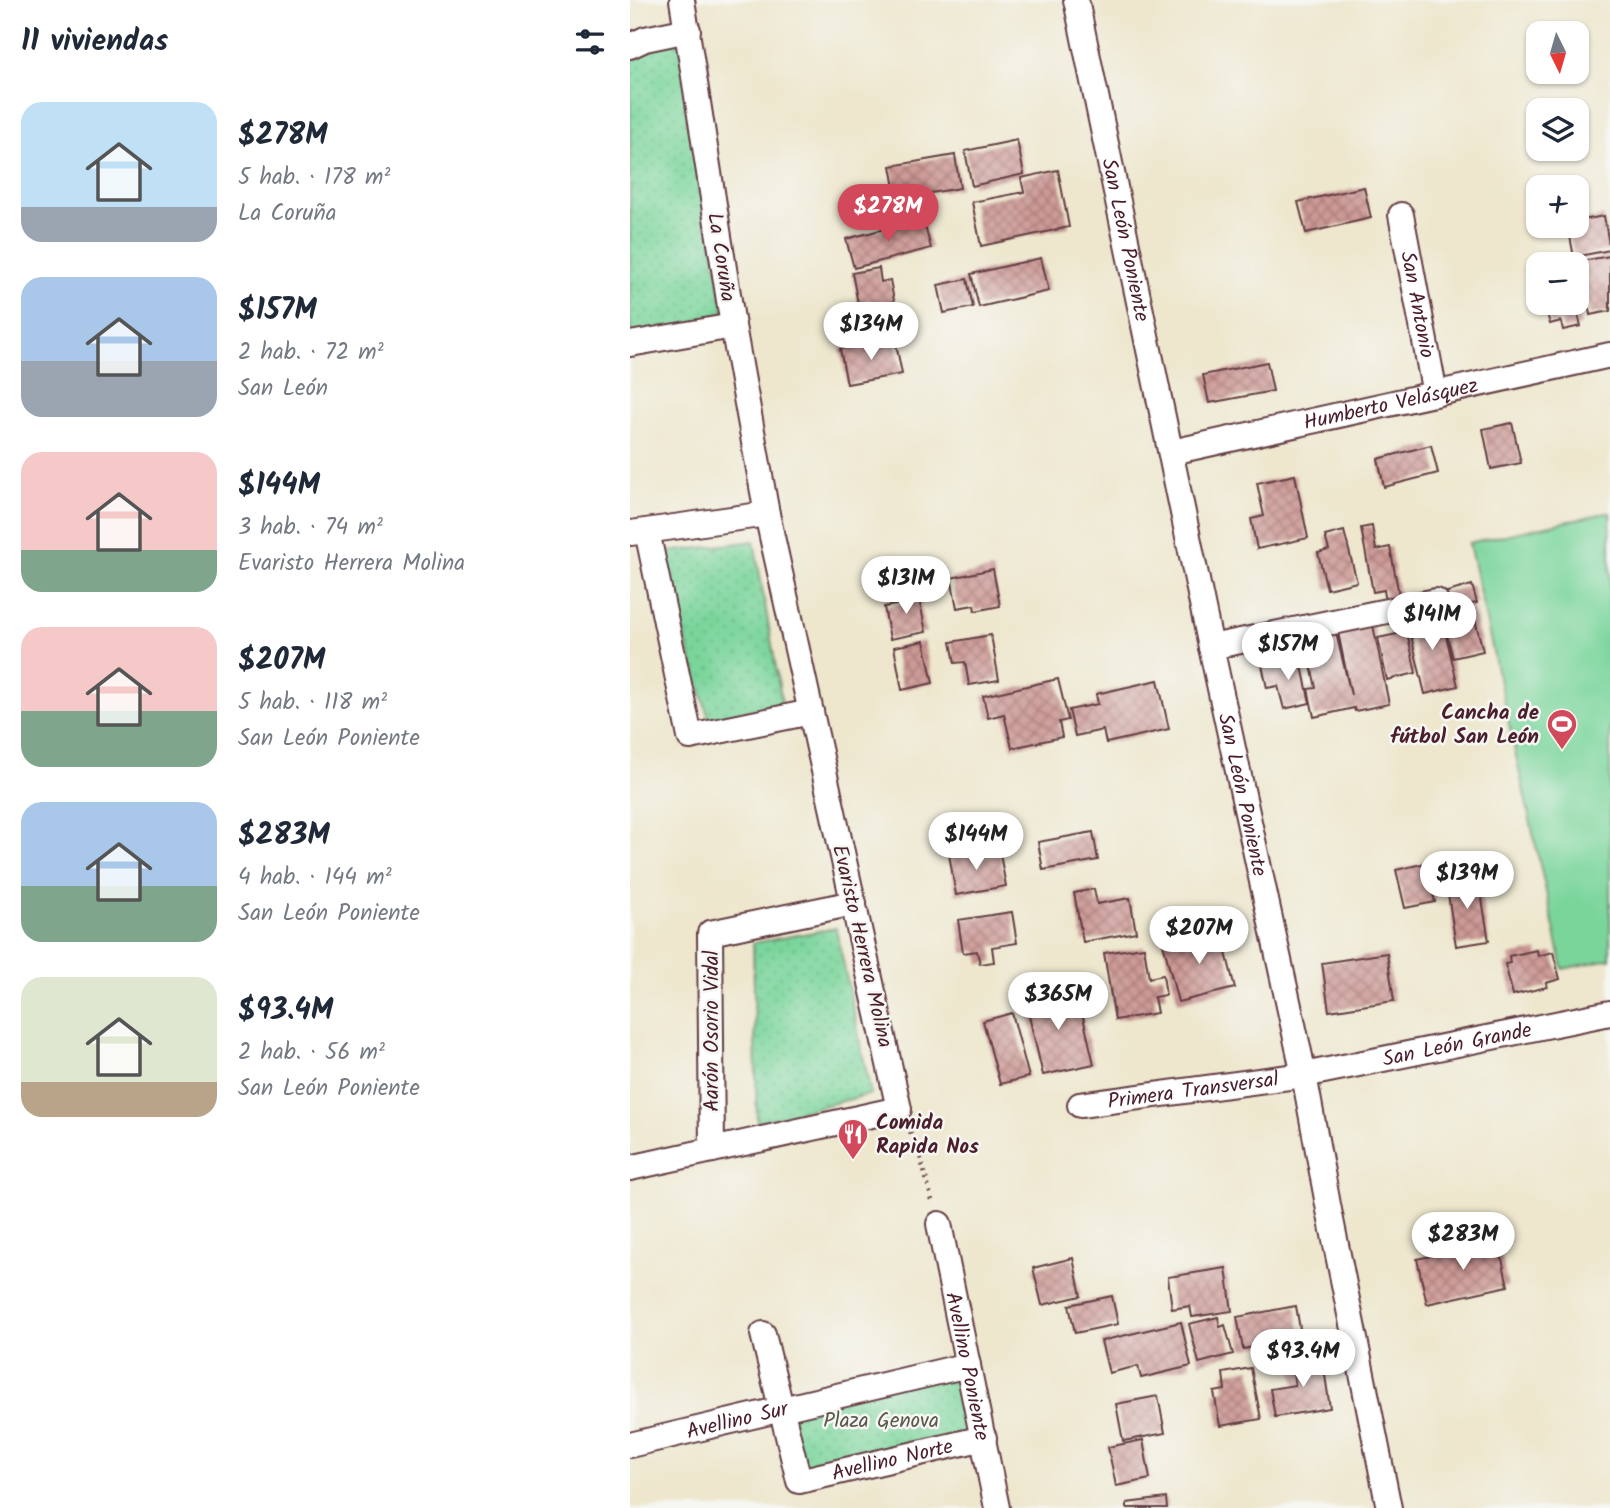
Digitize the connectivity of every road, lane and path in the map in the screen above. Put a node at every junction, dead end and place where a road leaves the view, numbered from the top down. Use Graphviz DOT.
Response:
graph roads {
  1 [pos="682,0"];
  2 [pos="1076,0"];
  3 [pos="688,30"];
  4 [pos="630,46"];
  5 [pos="1401,215"];
  6 [pos="733,326"];
  7 [pos="630,344"];
  8 [pos="1610,355"];
  9 [pos="1435,394"];
  10 [pos="1172,452"];
  11 [pos="767,514"];
  12 [pos="638,532"];
  13 [pos="1436,601"];
  14 [pos="1211,647"];
  15 [pos="811,712"];
  16 [pos="854,903"];
  17 [pos="1610,1013"];
  18 [pos="1304,1074"];
  19 [pos="1080,1105"];
  20 [pos="900,1109"];
  21 [pos="712,1150"];
  22 [pos="630,1168"];
  23 [pos="939,1224"];
  24 [pos="763,1334"];
  25 [pos="968,1365"];
  26 [pos="781,1409"];
  27 [pos="984,1438"];
  28 [pos="630,1445"];
  29 [pos="997,1508"];
  30 [pos="1389,1508"];
  1 -- 3 [label="street, La Coruña"];
  2 -- 10 [label="street, San León Poniente"];
  3 -- 4 [label="street"];
  3 -- 6 [label="street, La Coruña"];
  5 -- 9 [label="street, San Antonio"];
  6 -- 7 [label="street"];
  6 -- 11 [label="street, La Coruña"];
  8 -- 9 [label="street, Humberto Velásquez"];
  9 -- 10 [label="street, Humberto Velásquez"];
  10 -- 14 [label="street, San León Poniente"];
  11 -- 12 [label="street"];
  11 -- 15 [label="street, Evaristo Herrera Molina"];
  12 -- 15 [label="street"];
  13 -- 14 [label="street"];
  14 -- 18 [label="street, San León Poniente"];
  15 -- 16 [label="street, Evaristo Herrera Molina"];
  16 -- 20 [label="street, Evaristo Herrera Molina"];
  16 -- 21 [label="street, Aarón Osorio Vidal"];
  17 -- 18 [label="street, San León Grande"];
  18 -- 19 [label="street, Primera Transversal"];
  18 -- 30 [label="street, San León Poniente"];
  20 -- 21 [label="street"];
  20 -- 23 [label="path"];
  21 -- 22 [label="street"];
  23 -- 25 [label="street, Avellino Poniente"];
  24 -- 26 [label="street"];
  25 -- 26 [label="street, Avellino Sur"];
  25 -- 27 [label="street, Avellino Poniente"];
  26 -- 27 [label="street, Avellino Norte"];
  26 -- 28 [label="street, Avellino Sur"];
  27 -- 29 [label="street, Avellino Poniente"];
}
